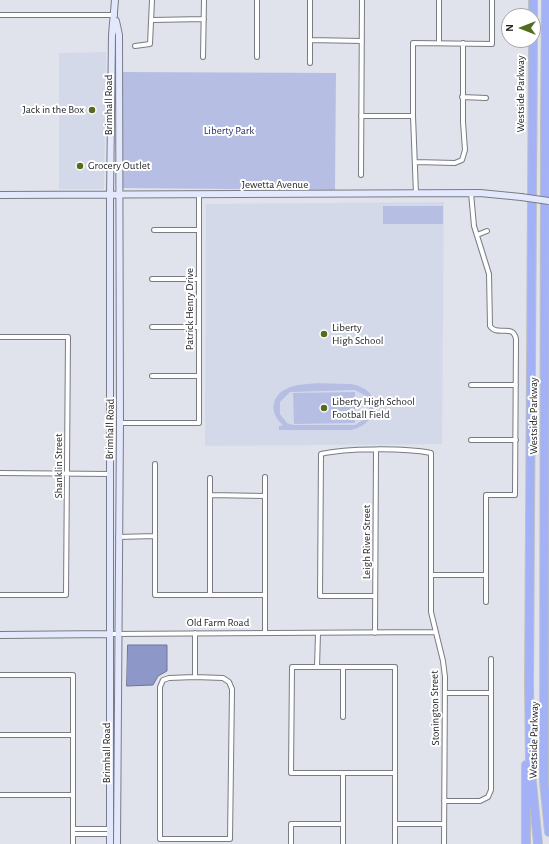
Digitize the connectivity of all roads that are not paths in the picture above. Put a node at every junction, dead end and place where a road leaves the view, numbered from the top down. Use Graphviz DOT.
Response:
graph roads {
  1 [pos="115,0"];
  2 [pos="152,0"];
  3 [pos="204,0"];
  4 [pos="257,0"];
  5 [pos="310,0"];
  6 [pos="362,0"];
  7 [pos="439,0"];
  8 [pos="492,0"];
  9 [pos="546,0"];
  10 [pos="0,15"];
  11 [pos="115,15"];
  12 [pos="204,19"];
  13 [pos="152,20"];
  14 [pos="310,40"];
  15 [pos="362,40"];
  16 [pos="439,43"];
  17 [pos="463,43"];
  18 [pos="135,46"];
  19 [pos="532,48"];
  20 [pos="112,52"];
  21 [pos="203,57"];
  22 [pos="257,57"];
  23 [pos="310,63"];
  24 [pos="119,86"];
  25 [pos="462,97"];
  26 [pos="486,98"];
  27 [pos="111,102"];
  28 [pos="361,116"];
  29 [pos="413,116"];
  30 [pos="118,139"];
  31 [pos="416,162"];
  32 [pos="361,175"];
  33 [pos="471,193"];
  34 [pos="416,194"];
  35 [pos="0,195"];
  36 [pos="199,195"];
  37 [pos="110,196"];
  38 [pos="119,196"];
  39 [pos="549,201"];
  40 [pos="154,230"];
  41 [pos="199,230"];
  42 [pos="487,232"];
  43 [pos="477,235"];
  44 [pos="152,279"];
  45 [pos="199,279"];
  46 [pos="152,327"];
  47 [pos="199,327"];
  48 [pos="0,337"];
  49 [pos="152,376"];
  50 [pos="199,376"];
  51 [pos="471,385"];
  52 [pos="516,385"];
  53 [pos="120,423"];
  54 [pos="471,440"];
  55 [pos="516,440"];
  56 [pos="376,451"];
  57 [pos="155,464"];
  58 [pos="0,474"];
  59 [pos="68,474"];
  60 [pos="110,474"];
  61 [pos="265,477"];
  62 [pos="210,478"];
  63 [pos="210,496"];
  64 [pos="265,496"];
  65 [pos="118,517"];
  66 [pos="155,536"];
  67 [pos="118,537"];
  68 [pos="431,575"];
  69 [pos="486,575"];
  70 [pos="0,595"];
  71 [pos="210,595"];
  72 [pos="265,595"];
  73 [pos="376,596"];
  74 [pos="486,602"];
  75 [pos="436,632"];
  76 [pos="265,633"];
  77 [pos="318,633"];
  78 [pos="375,633"];
  79 [pos="109,634"];
  80 [pos="118,634"];
  81 [pos="195,634"];
  82 [pos="0,635"];
  83 [pos="491,659"];
  84 [pos="318,667"];
  85 [pos="343,667"];
  86 [pos="0,675"];
  87 [pos="195,677"];
  88 [pos="528,684"];
  89 [pos="444,693"];
  90 [pos="491,693"];
  91 [pos="545,706"];
  92 [pos="343,718"];
  93 [pos="0,735"];
  94 [pos="73,735"];
  95 [pos="343,773"];
  96 [pos="395,773"];
  97 [pos="549,786"];
  98 [pos="0,795"];
  99 [pos="73,795"];
  100 [pos="444,801"];
  101 [pos="343,824"];
  102 [pos="395,824"];
  103 [pos="444,824"];
  104 [pos="73,829"];
  105 [pos="110,832"];
  106 [pos="549,832"];
  107 [pos="73,834"];
  108 [pos="195,842"];
  109 [pos="73,844"];
  110 [pos="110,844"];
  111 [pos="113,844"];
  112 [pos="117,844"];
  113 [pos="291,844"];
  114 [pos="343,844"];
  115 [pos="395,844"];
  116 [pos="444,844"];
  117 [pos="526,844"];
  118 [pos="538,844"];
  1 -- 11 [label="street, Brimhall Road"];
  2 -- 13 [label="street"];
  3 -- 12 [label="street"];
  4 -- 22 [label="street"];
  5 -- 14 [label="street"];
  6 -- 15 [label="street"];
  7 -- 16 [label="street"];
  8 -- 17 [label="street"];
  9 -- 91 [label="highway, Westside Parkway"];
  10 -- 11 [label="street"];
  11 -- 20 [label="street, Brimhall Road"];
  11 -- 24 [label="street, Brimhall Road"];
  12 -- 13 [label="street"];
  12 -- 21 [label="street"];
  13 -- 18 [label="street"];
  14 -- 15 [label="street"];
  14 -- 23 [label="street"];
  15 -- 28 [label="street"];
  16 -- 17 [label="street"];
  16 -- 29 [label="street"];
  17 -- 25 [label="street"];
  19 -- 88 [label="highway, Westside Parkway"];
  20 -- 24 [label="street"];
  20 -- 27 [label="street, Brimhall Road"];
  24 -- 30 [label="street, Brimhall Road"];
  25 -- 26 [label="street"];
  25 -- 31 [label="street"];
  27 -- 30 [label="street"];
  27 -- 37 [label="street, Brimhall Road"];
  28 -- 29 [label="street"];
  28 -- 32 [label="street"];
  29 -- 31 [label="street"];
  30 -- 38 [label="street, Brimhall Road"];
  31 -- 34 [label="street"];
  33 -- 34 [label="street, Jewetta Avenue"];
  33 -- 39 [label="street, Jewetta Avenue, bridge"];
  33 -- 43 [label="street"];
  34 -- 36 [label="street, Jewetta Avenue"];
  35 -- 37 [label="street, Jewetta Avenue"];
  36 -- 38 [label="street, Jewetta Avenue"];
  36 -- 41 [label="street, Patrick Henry Drive"];
  37 -- 38 [label="street, Jewetta Avenue"];
  37 -- 60 [label="street, Brimhall Road"];
  38 -- 53 [label="street, Brimhall Road"];
  40 -- 41 [label="street"];
  41 -- 45 [label="street, Patrick Henry Drive"];
  42 -- 43 [label="street"];
  43 -- 52 [label="street"];
  44 -- 45 [label="street"];
  45 -- 47 [label="street, Patrick Henry Drive"];
  46 -- 47 [label="street"];
  47 -- 50 [label="street, Patrick Henry Drive"];
  48 -- 59 [label="street, Shanklin Street"];
  49 -- 50 [label="street"];
  50 -- 53 [label="street, Patrick Henry Drive"];
  51 -- 52 [label="street"];
  52 -- 55 [label="street"];
  53 -- 65 [label="street, Brimhall Road"];
  54 -- 55 [label="street"];
  55 -- 69 [label="street"];
  56 -- 68 [label="street, Stonington Street"];
  56 -- 73 [label="street, Leigh River Street"];
  56 -- 73 [label="street"];
  57 -- 66 [label="street"];
  58 -- 59 [label="street"];
  59 -- 60 [label="street"];
  59 -- 70 [label="street, Shanklin Street"];
  60 -- 65 [label="street"];
  60 -- 79 [label="street, Brimhall Road"];
  61 -- 64 [label="street"];
  62 -- 63 [label="street"];
  63 -- 64 [label="street"];
  63 -- 71 [label="street"];
  64 -- 72 [label="street"];
  65 -- 67 [label="street, Brimhall Road"];
  66 -- 67 [label="street"];
  66 -- 71 [label="street"];
  67 -- 80 [label="street, Brimhall Road"];
  68 -- 69 [label="street"];
  68 -- 75 [label="street, Stonington Street"];
  69 -- 74 [label="street"];
  71 -- 72 [label="street"];
  72 -- 76 [label="street"];
  73 -- 78 [label="street, Leigh River Street"];
  75 -- 78 [label="street, Old Farm Road"];
  75 -- 89 [label="street, Stonington Street"];
  76 -- 77 [label="street, Old Farm Road"];
  76 -- 81 [label="street, Old Farm Road"];
  77 -- 78 [label="street, Old Farm Road"];
  77 -- 84 [label="street"];
  79 -- 80 [label="street, Old Farm Road"];
  79 -- 82 [label="street, Old Farm Road"];
  79 -- 105 [label="street, Brimhall Road"];
  80 -- 81 [label="street, Old Farm Road"];
  80 -- 112 [label="street, Brimhall Road"];
  81 -- 87 [label="street"];
  83 -- 90 [label="street"];
  84 -- 85 [label="street"];
  84 -- 95 [label="street"];
  85 -- 92 [label="street"];
  85 -- 96 [label="street"];
  86 -- 94 [label="street"];
  87 -- 108 [label="street"];
  87 -- 108 [label="street"];
  88 -- 117 [label="highway"];
  88 -- 118 [label="highway, Westside Parkway"];
  89 -- 90 [label="street"];
  89 -- 100 [label="street, Stonington Street"];
  90 -- 100 [label="street"];
  91 -- 97 [label="highway"];
  91 -- 106 [label="highway, Westside Parkway"];
  93 -- 94 [label="street"];
  94 -- 99 [label="street"];
  95 -- 96 [label="street"];
  95 -- 101 [label="street"];
  96 -- 102 [label="street"];
  98 -- 99 [label="street"];
  99 -- 104 [label="street"];
  100 -- 103 [label="street, Stonington Street"];
  101 -- 113 [label="street"];
  101 -- 114 [label="street"];
  102 -- 103 [label="street"];
  102 -- 115 [label="street"];
  103 -- 116 [label="street, Stonington Street"];
  104 -- 105 [label="street"];
  104 -- 107 [label="street"];
  105 -- 107 [label="street"];
  105 -- 110 [label="street, Brimhall Road"];
  105 -- 111 [label="street"];
  107 -- 109 [label="street"];
}
